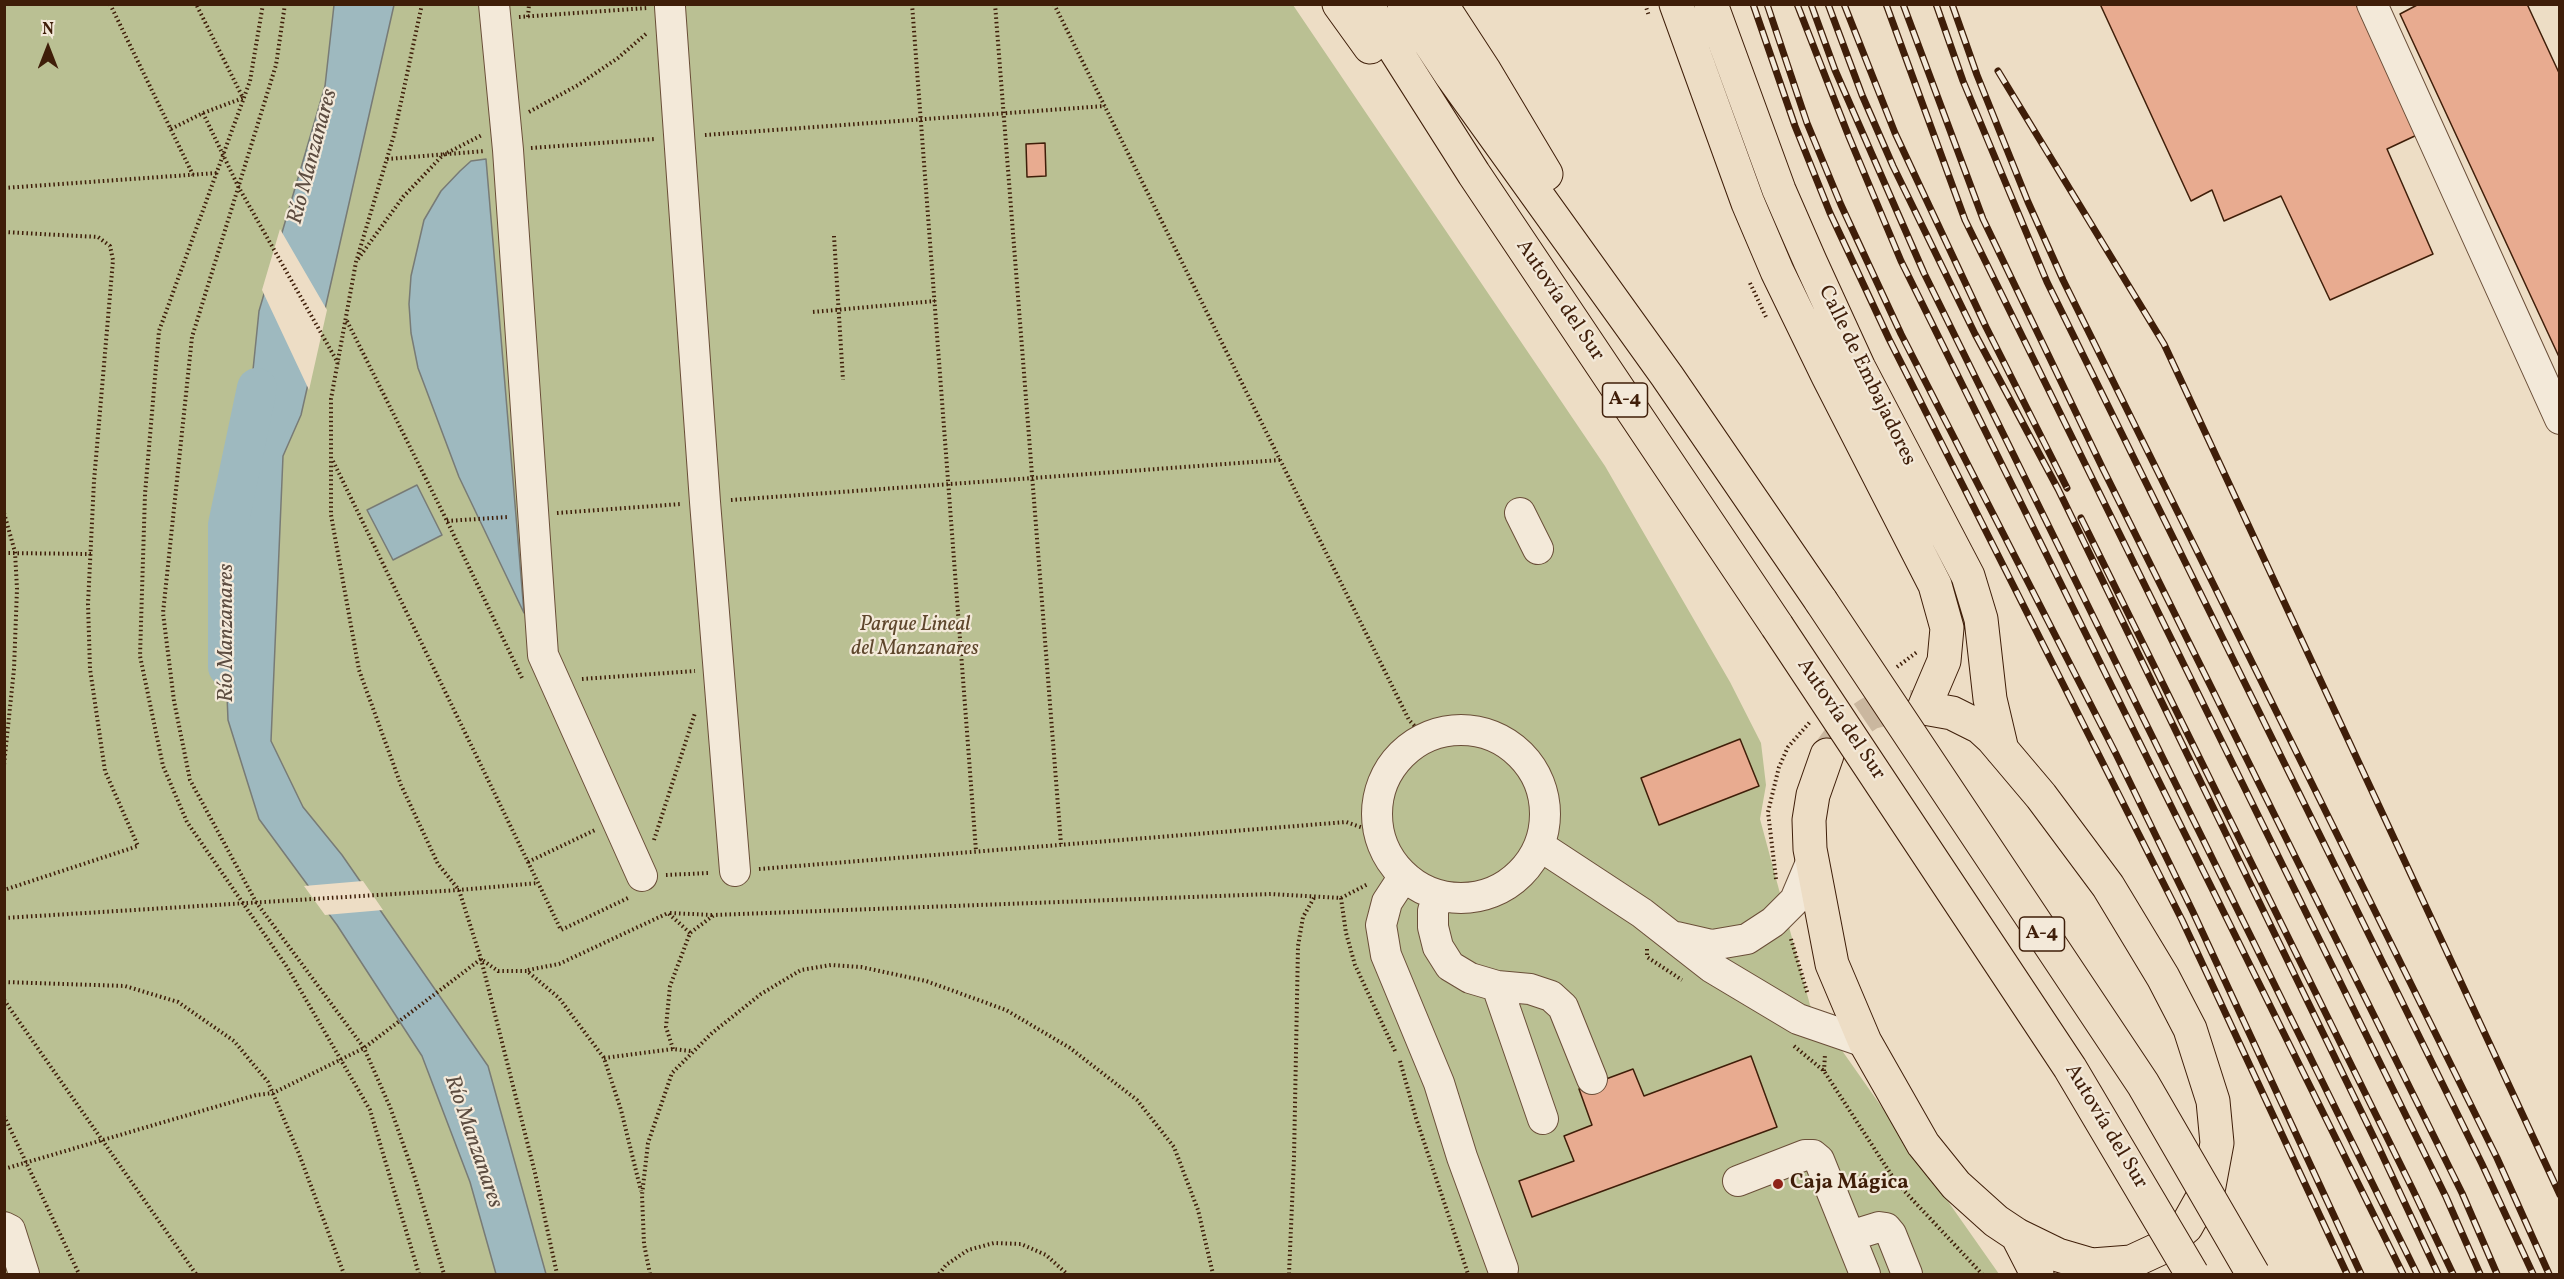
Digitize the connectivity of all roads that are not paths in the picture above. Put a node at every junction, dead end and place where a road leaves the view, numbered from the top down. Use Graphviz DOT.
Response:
graph roads {
  1 [pos="1339,4"];
  2 [pos="1366,4"];
  3 [pos="1404,4"];
  4 [pos="1441,4"];
  5 [pos="1676,4"];
  6 [pos="1711,4"];
  7 [pos="2372,4"];
  8 [pos="669,7"];
  9 [pos="494,12"];
  10 [pos="1474,174"];
  11 [pos="1666,376"];
  12 [pos="2559,419"];
  13 [pos="1520,513"];
  14 [pos="1538,549"];
  15 [pos="1519,732"];
  16 [pos="2002,750"];
  17 [pos="1827,755"];
  18 [pos="1529,763"];
  19 [pos="1540,846"];
  20 [pos="1812,860"];
  21 [pos="735,871"];
  22 [pos="1400,873"];
  23 [pos="633,883"];
  24 [pos="1438,896"];
  25 [pos="1662,929"];
  26 [pos="1497,986"];
  27 [pos="1865,1042"];
  28 [pos="1592,1079"];
  29 [pos="1543,1119"];
  30 [pos="1738,1181"];
  31 [pos="4,1227"];
  32 [pos="2186,1227"];
  33 [pos="2017,1235"];
  34 [pos="1850,1236"];
  35 [pos="1503,1269"];
  36 [pos="24,1275"];
  37 [pos="1865,1275"];
  38 [pos="1907,1275"];
  39 [pos="2037,1275"];
  40 [pos="2168,1275"];
  41 [pos="2192,1275"];
  42 [pos="2253,1275"];
  1 -- 10 [label="main road"];
  2 -- 10 [label="main road"];
  3 -- 11 [label="main road"];
  4 -- 11 [label="main road"];
  5 -- 16 [label="main road, Calle de Embajadores"];
  6 -- 16 [label="main road, Calle de Embajadores"];
  7 -- 12 [label="street"];
  8 -- 21 [label="street"];
  9 -- 23 [label="street"];
  10 -- 41 [label="main road, Autovía del Sur / A-4, bridge"];
  11 -- 42 [label="main road, A-4, bridge"];
  13 -- 14 [label="street"];
  15 -- 18 [label="street"];
  16 -- 32 [label="main road"];
  17 -- 20 [label="main road"];
  18 -- 19 [label="street"];
  18 -- 22 [label="street"];
  19 -- 24 [label="street"];
  19 -- 25 [label="street"];
  20 -- 25 [label="street"];
  20 -- 27 [label="main road"];
  22 -- 24 [label="street"];
  22 -- 35 [label="street"];
  24 -- 26 [label="street"];
  25 -- 27 [label="street"];
  26 -- 28 [label="street"];
  26 -- 29 [label="street"];
  27 -- 33 [label="main road"];
  30 -- 34 [label="street"];
  31 -- 36 [label="street"];
  32 -- 33 [label="main road"];
  32 -- 40 [label="main road"];
  33 -- 39 [label="main road"];
  34 -- 37 [label="street"];
  34 -- 38 [label="street"];
}
